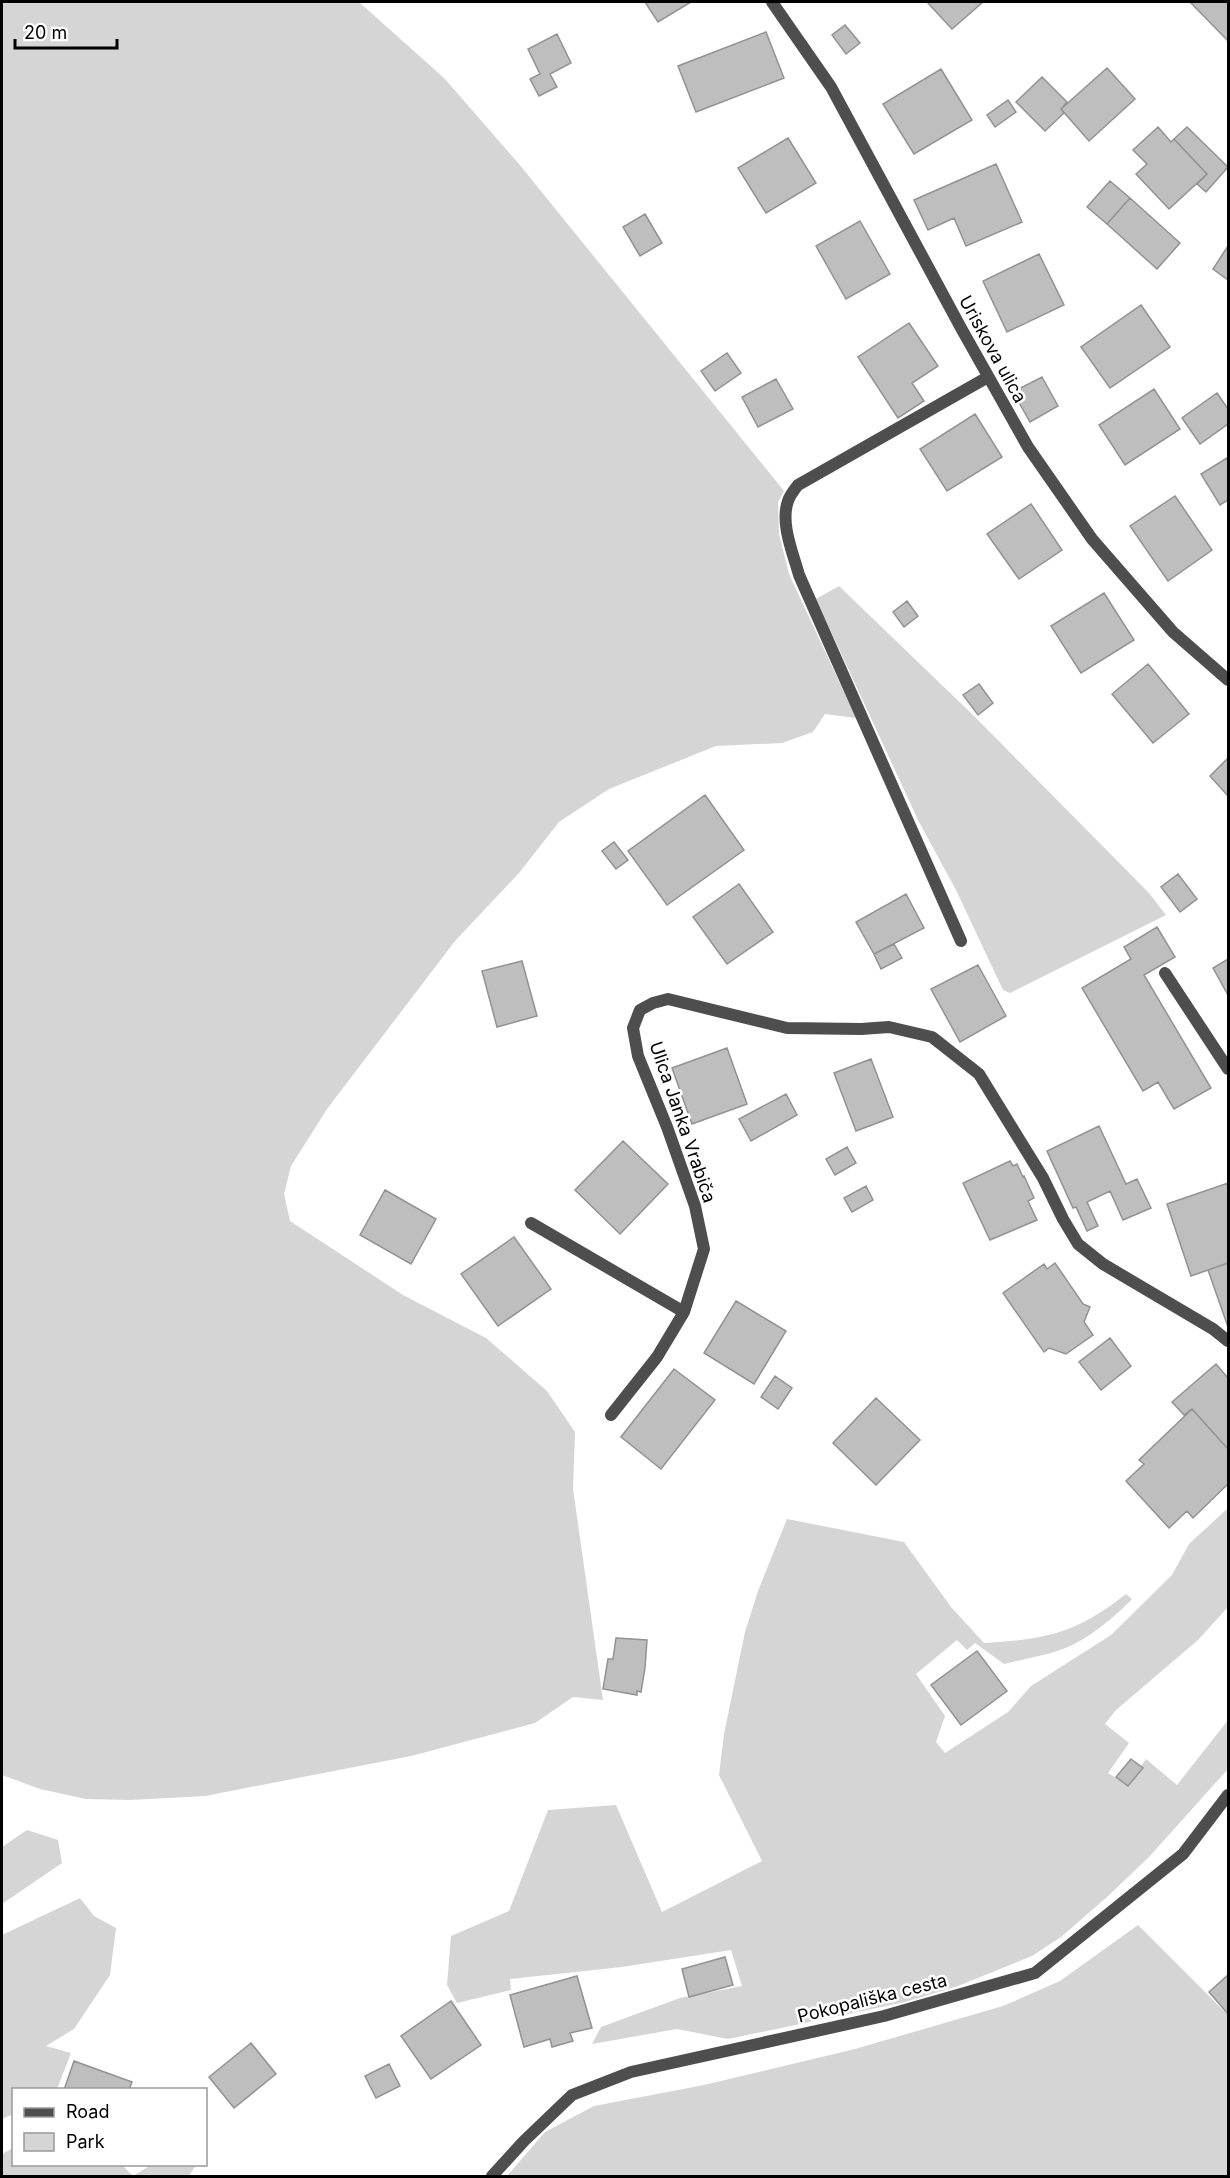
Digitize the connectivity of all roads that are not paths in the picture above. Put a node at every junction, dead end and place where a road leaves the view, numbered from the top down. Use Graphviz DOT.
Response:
graph roads {
  1 [pos="772,2"];
  2 [pos="988,377"];
  3 [pos="1228,680"];
  4 [pos="961,941"];
  5 [pos="1165,973"];
  6 [pos="1228,1069"];
  7 [pos="531,1223"];
  8 [pos="684,1312"];
  9 [pos="1228,1341"];
  10 [pos="611,1415"];
  11 [pos="1228,1795"];
  12 [pos="492,2176"];
  1 -- 2 [label="street, Uriskova ulica"];
  2 -- 3 [label="street, Uriskova ulica"];
  2 -- 4 [label="street"];
  5 -- 6 [label="street"];
  7 -- 8 [label="street"];
  8 -- 9 [label="street, Ulica Janka Vrabiča"];
  8 -- 10 [label="street, Ulica Janka Vrabiča"];
  11 -- 12 [label="street, Pokopališka cesta"];
}
